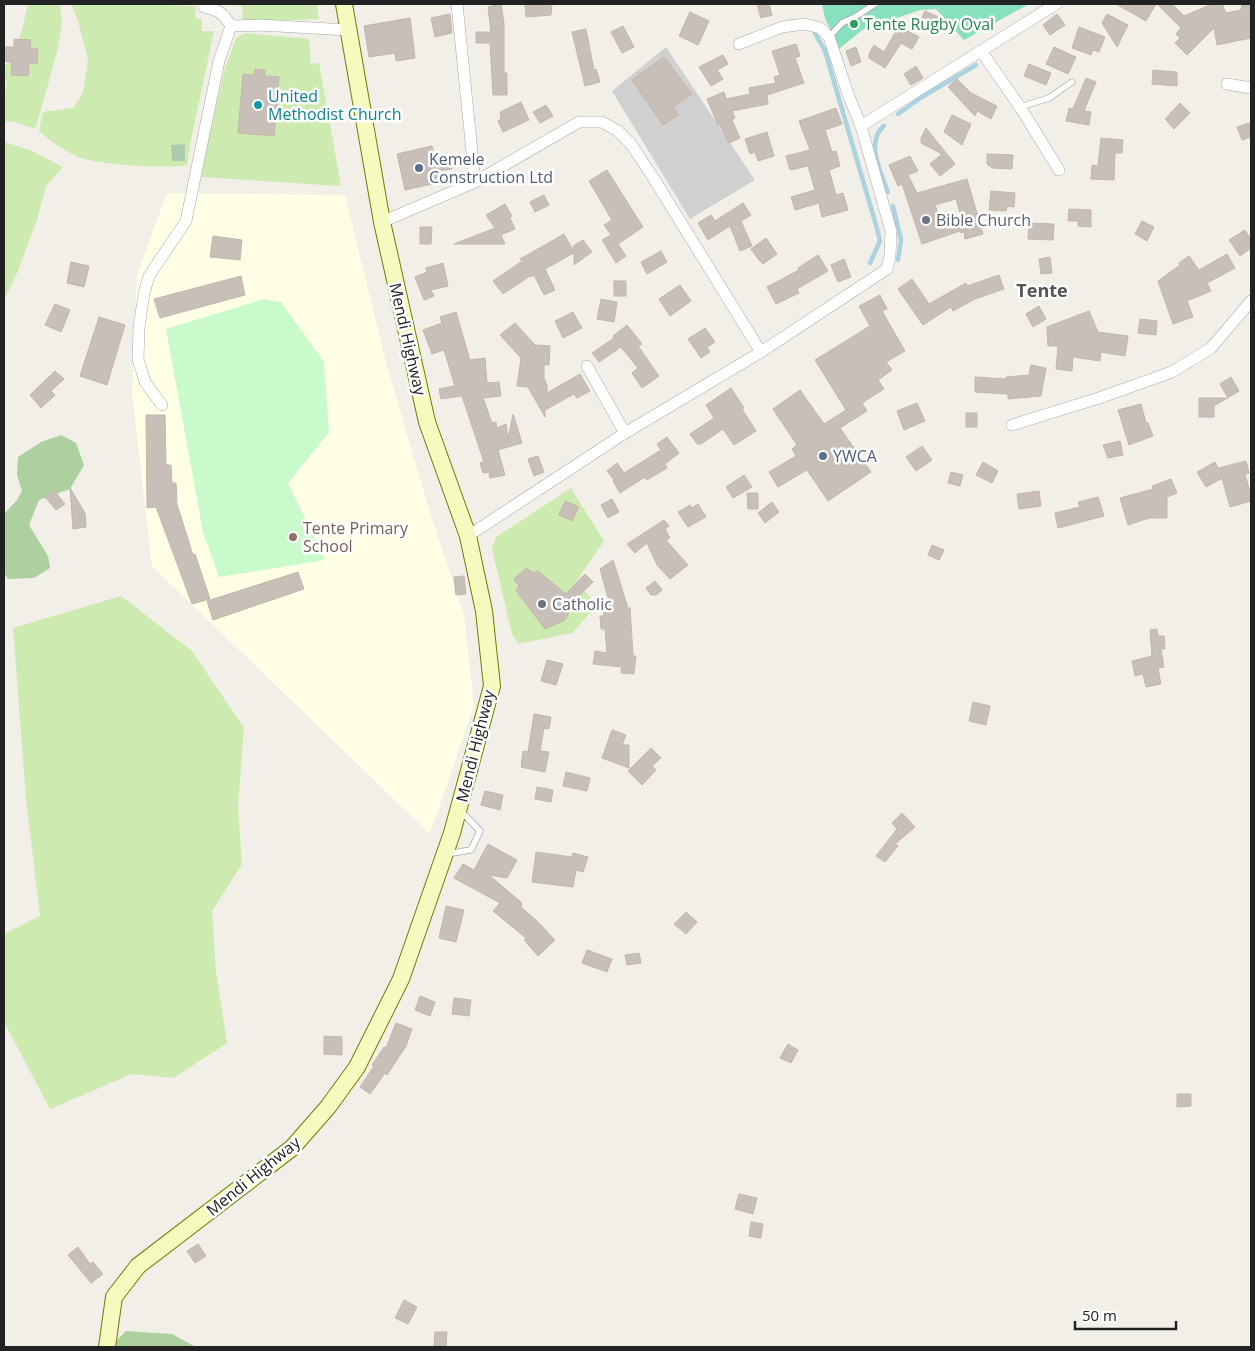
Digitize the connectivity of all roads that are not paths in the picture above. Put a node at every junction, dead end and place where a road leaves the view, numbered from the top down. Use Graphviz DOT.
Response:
graph roads {
  1 [pos="204,4"];
  2 [pos="344,4"];
  3 [pos="457,4"];
  4 [pos="875,4"];
  5 [pos="1056,4"];
  6 [pos="231,26"];
  7 [pos="348,30"];
  8 [pos="829,37"];
  9 [pos="739,44"];
  10 [pos="981,51"];
  11 [pos="1072,82"];
  12 [pos="1227,84"];
  13 [pos="1251,88"];
  14 [pos="1020,107"];
  15 [pos="861,126"];
  16 [pos="1059,170"];
  17 [pos="475,182"];
  18 [pos="382,222"];
  19 [pos="1251,301"];
  20 [pos="761,352"];
  21 [pos="587,366"];
  22 [pos="162,405"];
  23 [pos="1012,425"];
  24 [pos="625,433"];
  25 [pos="468,536"];
  26 [pos="459,808"];
  27 [pos="445,855"];
  28 [pos="107,1347"];
  1 -- 6 [label="street"];
  2 -- 7 [label="main road, Mendi Highway"];
  3 -- 17 [label="street"];
  4 -- 8 [label="lane"];
  5 -- 10 [label="street"];
  6 -- 7 [label="street"];
  6 -- 22 [label="street"];
  7 -- 18 [label="main road, Mendi Highway"];
  8 -- 9 [label="street"];
  8 -- 15 [label="street"];
  10 -- 14 [label="street"];
  10 -- 15 [label="street"];
  11 -- 14 [label="lane"];
  12 -- 13 [label="street"];
  14 -- 16 [label="street"];
  15 -- 20 [label="street"];
  17 -- 18 [label="street"];
  17 -- 20 [label="street"];
  18 -- 25 [label="main road, Mendi Highway"];
  19 -- 23 [label="street"];
  20 -- 24 [label="street"];
  21 -- 24 [label="street"];
  24 -- 25 [label="street"];
  25 -- 26 [label="main road, Mendi Highway"];
  26 -- 27 [label="main road, Mendi Highway"];
  26 -- 27 [label="lane"];
  27 -- 28 [label="main road, Mendi Highway"];
}
